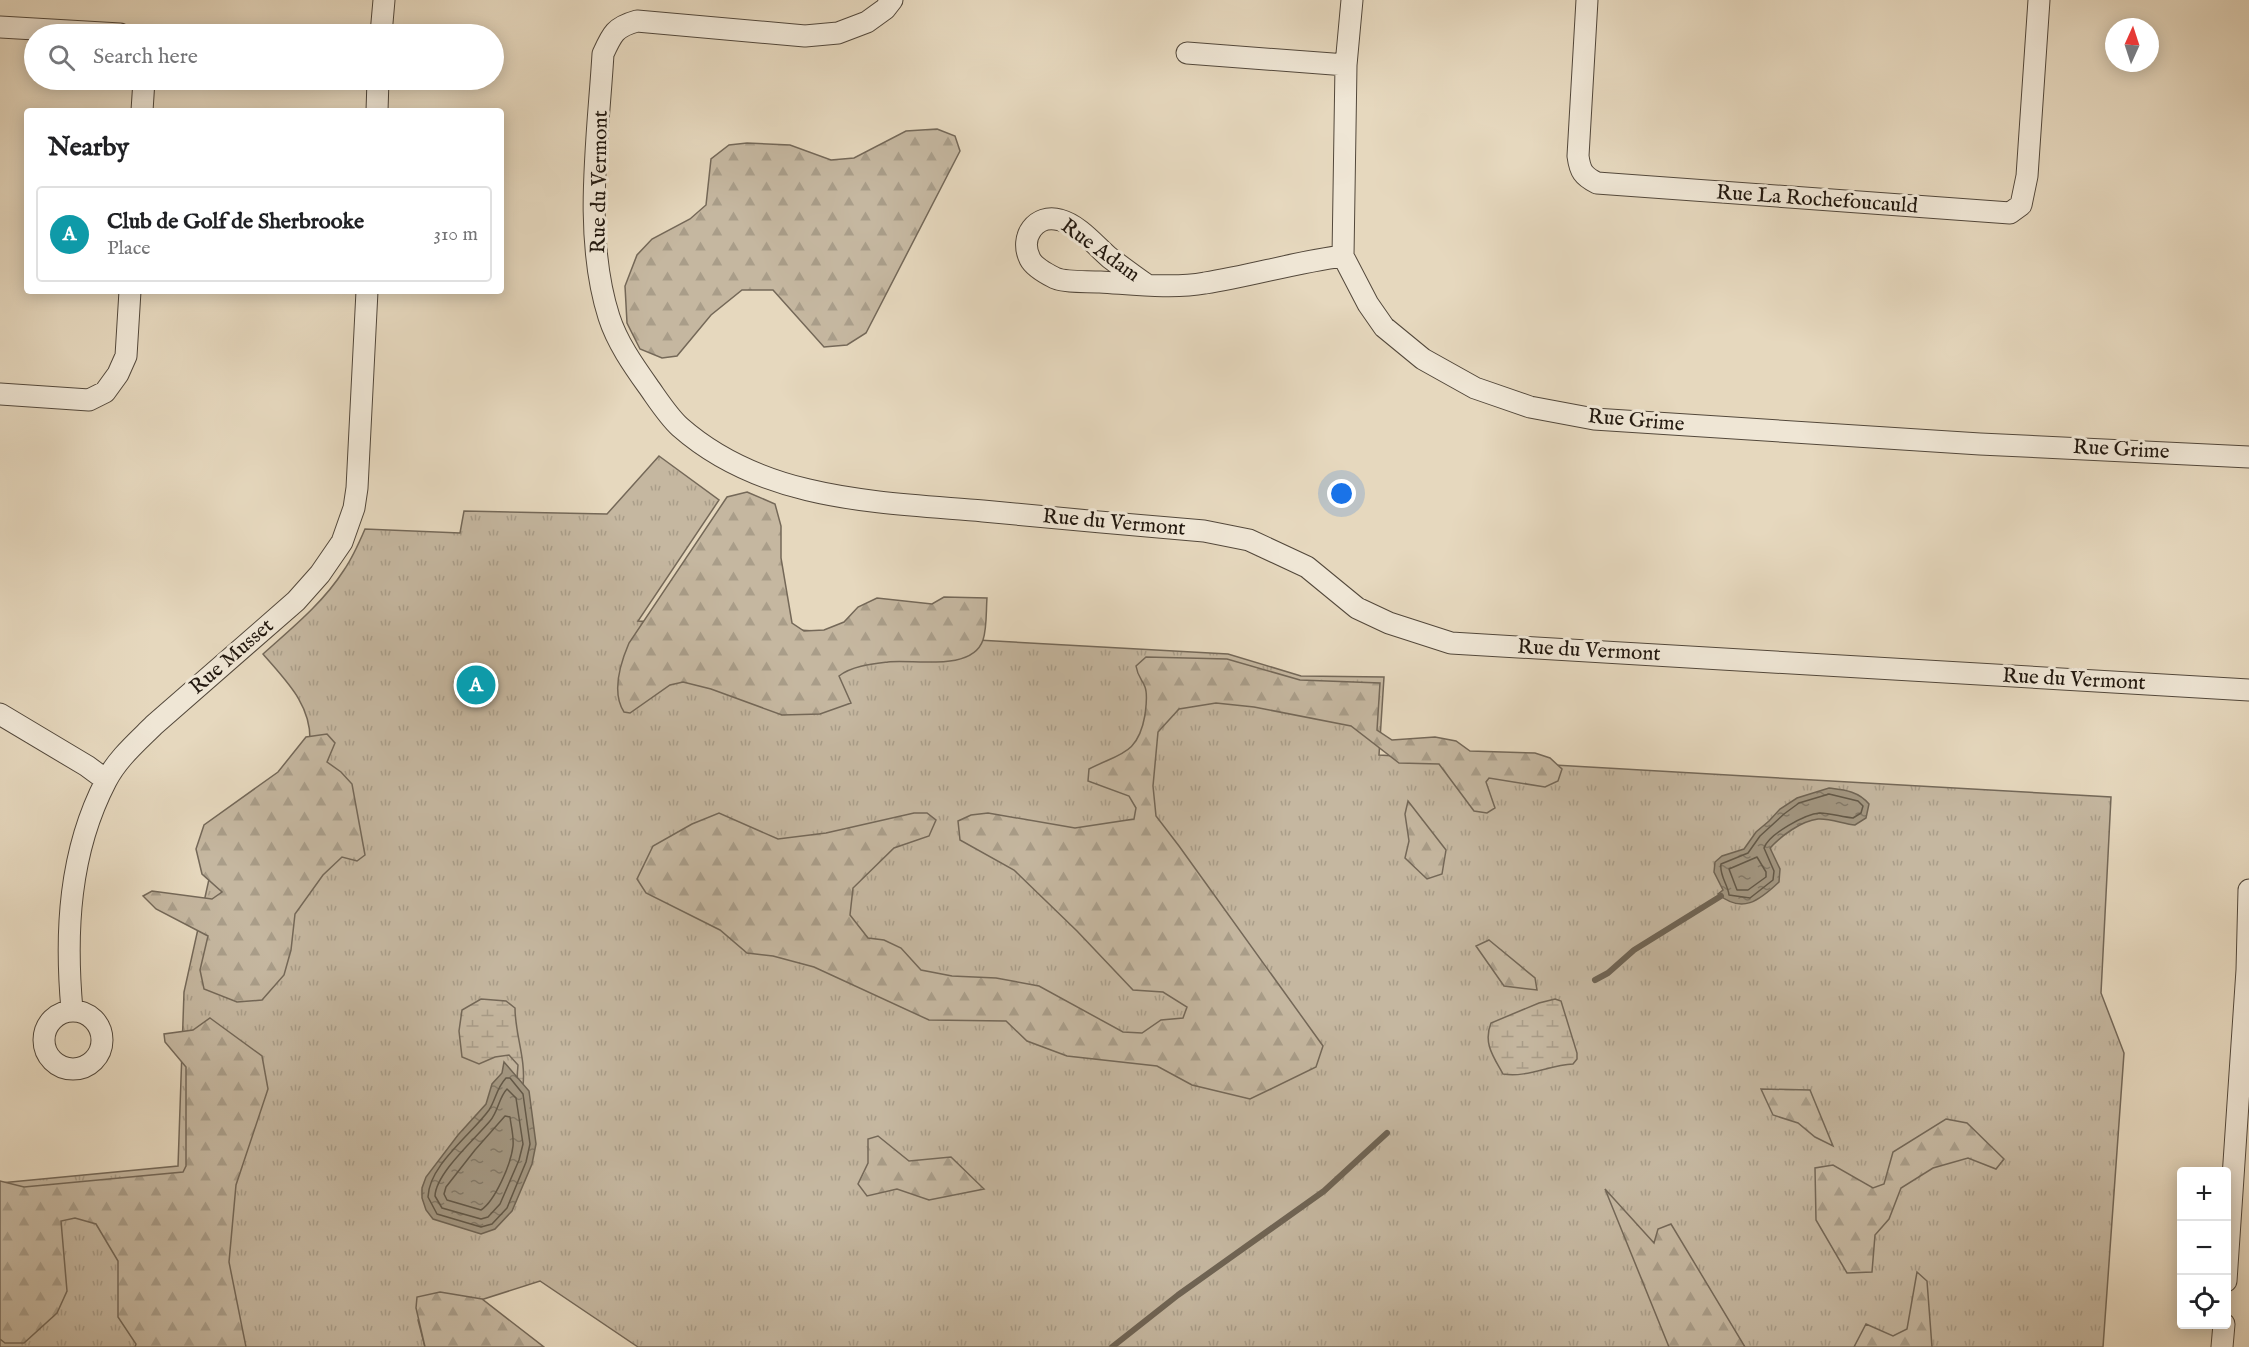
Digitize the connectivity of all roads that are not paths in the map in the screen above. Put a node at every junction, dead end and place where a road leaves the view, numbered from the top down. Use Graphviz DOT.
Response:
graph roads {
  1 [pos="384,0"];
  2 [pos="892,0"];
  3 [pos="1352,0"];
  4 [pos="1587,0"];
  5 [pos="2039,0"];
  6 [pos="382,24"];
  7 [pos="0,27"];
  8 [pos="24,28"];
  9 [pos="1187,53"];
  10 [pos="1346,65"];
  11 [pos="143,90"];
  12 [pos="378,90"];
  13 [pos="142,108"];
  14 [pos="377,108"];
  15 [pos="1343,256"];
  16 [pos="1147,285"];
  17 [pos="130,294"];
  18 [pos="367,294"];
  19 [pos="0,394"];
  20 [pos="2249,457"];
  21 [pos="2249,690"];
  22 [pos="0,714"];
  23 [pos="106,780"];
  24 [pos="2249,890"];
  25 [pos="72,1010"];
  26 [pos="2226,1275"];
  27 [pos="2224,1329"];
  28 [pos="2222,1347"];
  1 -- 6 [label="street"];
  2 -- 21 [label="street, Rue du Vermont"];
  3 -- 10 [label="street, Rue Grime"];
  4 -- 5 [label="street, Rue La Rochefoucauld"];
  7 -- 8 [label="street"];
  9 -- 10 [label="street"];
  10 -- 15 [label="street, Rue Grime"];
  11 -- 13 [label="street"];
  12 -- 14 [label="street"];
  15 -- 16 [label="street, Rue Adam"];
  15 -- 20 [label="street, Rue Grime"];
  16 -- 16 [label="street, Rue Adam"];
  17 -- 19 [label="street"];
  18 -- 23 [label="street, Rue Musset"];
  22 -- 23 [label="street"];
  23 -- 25 [label="street, Rue Musset"];
  24 -- 26 [label="street"];
  27 -- 28 [label="street"];
}
